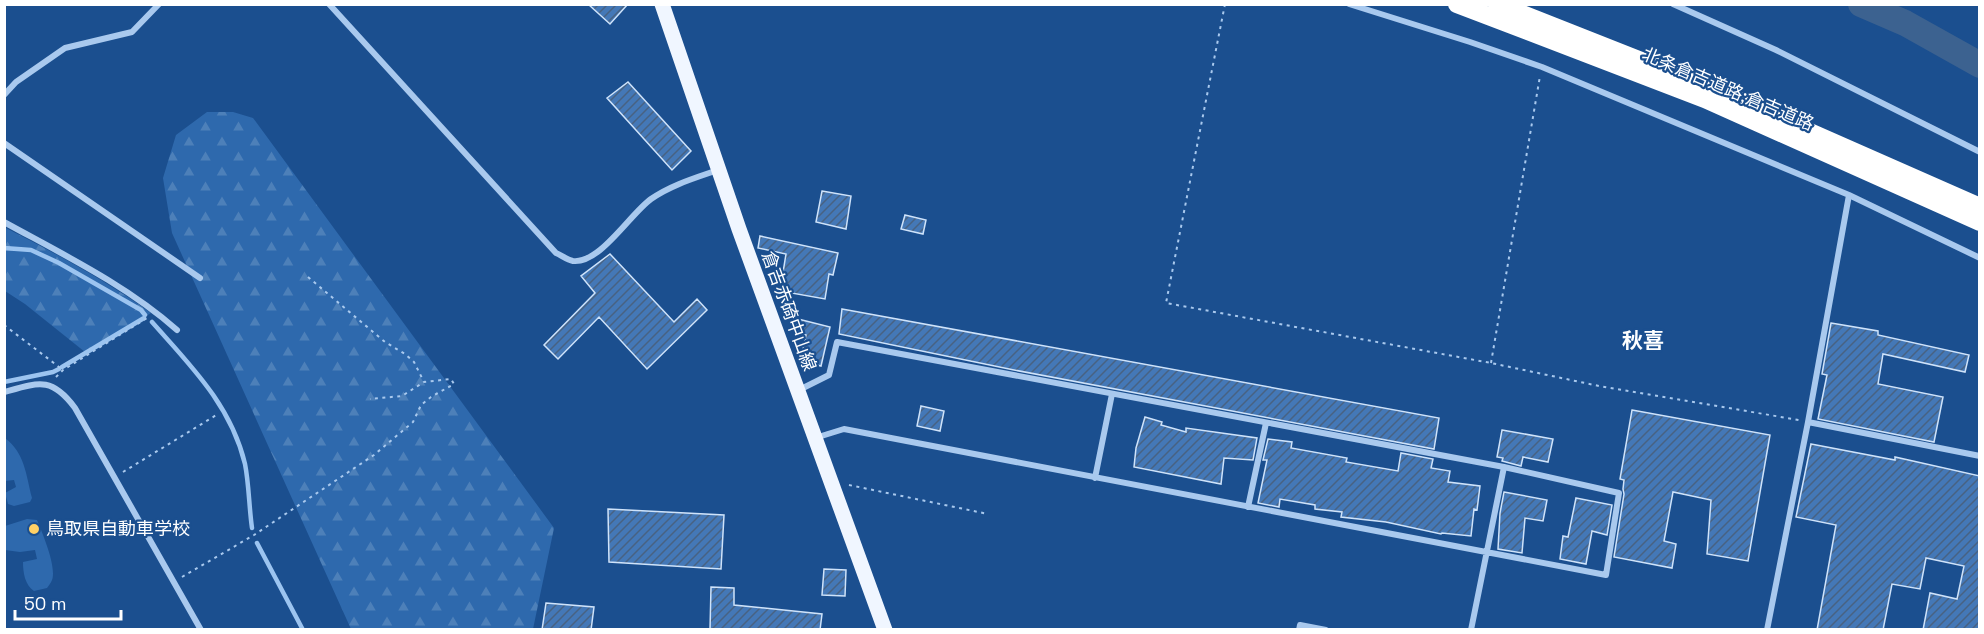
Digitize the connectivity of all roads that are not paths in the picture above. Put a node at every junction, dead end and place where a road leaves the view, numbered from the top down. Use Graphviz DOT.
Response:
graph roads {
  1 [pos="159,4"];
  2 [pos="329,4"];
  3 [pos="662,4"];
  4 [pos="1349,4"];
  5 [pos="1457,4"];
  6 [pos="1497,4"];
  7 [pos="1673,4"];
  8 [pos="4,95"];
  9 [pos="4,143"];
  10 [pos="1980,152"];
  11 [pos="719,170"];
  12 [pos="1849,195"];
  13 [pos="1980,207"];
  14 [pos="4,222"];
  15 [pos="1980,222"];
  16 [pos="1980,258"];
  17 [pos="200,278"];
  18 [pos="177,330"];
  19 [pos="797,390"];
  20 [pos="4,392"];
  21 [pos="1112,394"];
  22 [pos="1808,422"];
  23 [pos="1266,423"];
  24 [pos="814,438"];
  25 [pos="1980,456"];
  26 [pos="1503,467"];
  27 [pos="1095,478"];
  28 [pos="1248,507"];
  29 [pos="1486,553"];
  30 [pos="201,630"];
  31 [pos="885,630"];
  32 [pos="1299,630"];
  33 [pos="1326,630"];
  34 [pos="1471,630"];
  35 [pos="1767,630"];
  1 -- 8 [label="street"];
  2 -- 11 [label="street"];
  3 -- 11 [label="main road, 倉吉赤碕中山線"];
  4 -- 12 [label="street"];
  5 -- 15 [label="highway, 北条倉吉道路;倉吉道路"];
  6 -- 13 [label="highway, 北条倉吉道路;倉吉道路"];
  7 -- 10 [label="street"];
  9 -- 17 [label="street"];
  11 -- 19 [label="main road, 倉吉赤碕中山線"];
  12 -- 16 [label="street"];
  12 -- 22 [label="street"];
  14 -- 18 [label="street"];
  19 -- 21 [label="street"];
  19 -- 24 [label="main road, 倉吉赤碕中山線"];
  20 -- 30 [label="street"];
  21 -- 23 [label="street"];
  21 -- 27 [label="street"];
  22 -- 25 [label="street"];
  22 -- 35 [label="street"];
  23 -- 26 [label="street"];
  23 -- 28 [label="street"];
  24 -- 27 [label="street"];
  24 -- 31 [label="main road, 倉吉赤碕中山線"];
  26 -- 29 [label="street"];
  26 -- 29 [label="street"];
  27 -- 28 [label="street"];
  28 -- 29 [label="street"];
  29 -- 34 [label="street"];
  32 -- 33 [label="street"];
}
